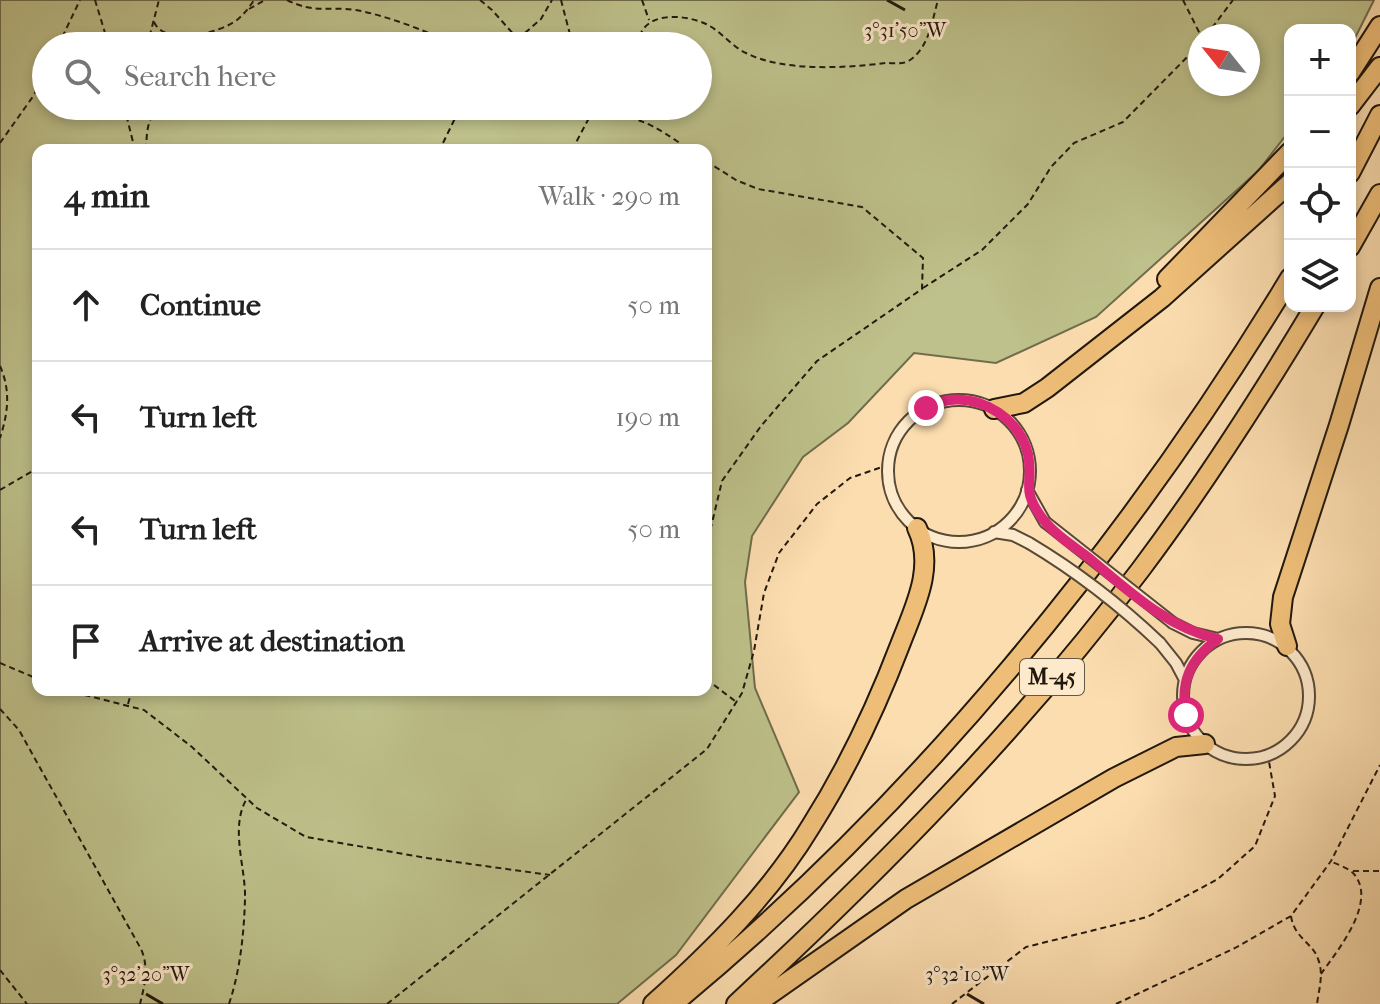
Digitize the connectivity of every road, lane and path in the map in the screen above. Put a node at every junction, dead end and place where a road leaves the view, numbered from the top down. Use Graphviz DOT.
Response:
graph roads {
  1 [pos="80,0"];
  2 [pos="95,0"];
  3 [pos="159,0"];
  4 [pos="254,0"];
  5 [pos="265,0"];
  6 [pos="287,0"];
  7 [pos="480,0"];
  8 [pos="552,0"];
  9 [pos="561,0"];
  10 [pos="642,0"];
  11 [pos="938,0"];
  12 [pos="1183,0"];
  13 [pos="1233,0"];
  14 [pos="247,10"];
  15 [pos="650,21"];
  16 [pos="154,22"];
  17 [pos="1197,24"];
  18 [pos="1214,24"];
  19 [pos="1380,26"];
  20 [pos="65,32"];
  21 [pos="105,32"];
  22 [pos="151,32"];
  23 [pos="162,32"];
  24 [pos="212,32"];
  25 [pos="420,32"];
  26 [pos="511,32"];
  27 [pos="526,32"];
  28 [pos="569,32"];
  29 [pos="642,32"];
  30 [pos="1188,56"];
  31 [pos="1356,64"];
  32 [pos="1380,67"];
  33 [pos="32,98"];
  34 [pos="1356,98"];
  35 [pos="1380,115"];
  36 [pos="128,120"];
  37 [pos="150,120"];
  38 [pos="454,120"];
  39 [pos="588,120"];
  40 [pos="640,120"];
  41 [pos="646,121"];
  42 [pos="0,143"];
  43 [pos="134,144"];
  44 [pos="146,144"];
  45 [pos="442,144"];
  46 [pos="575,144"];
  47 [pos="681,144"];
  48 [pos="1284,158"];
  49 [pos="712,165"];
  50 [pos="1353,168"];
  51 [pos="1284,188"];
  52 [pos="1380,194"];
  53 [pos="1354,240"];
  54 [pos="1284,288"];
  55 [pos="1380,288"];
  56 [pos="922,289"];
  57 [pos="1311,312"];
  58 [pos="1380,313"];
  59 [pos="1115,332"];
  60 [pos="0,366"];
  61 [pos="994,409"];
  62 [pos="1339,425"];
  63 [pos="0,438"];
  64 [pos="888,465"];
  65 [pos="32,471"];
  66 [pos="0,490"];
  67 [pos="1027,490"];
  68 [pos="712,523"];
  69 [pos="917,528"];
  70 [pos="994,532"];
  71 [pos="1218,639"];
  72 [pos="1287,646"];
  73 [pos="0,663"];
  74 [pos="32,676"];
  75 [pos="1185,680"];
  76 [pos="712,684"];
  77 [pos="89,696"];
  78 [pos="130,696"];
  79 [pos="736,702"];
  80 [pos="128,706"];
  81 [pos="0,709"];
  82 [pos="1205,744"];
  83 [pos="1268,756"];
  84 [pos="1380,765"];
  85 [pos="247,798"];
  86 [pos="1331,861"];
  87 [pos="1351,871"];
  88 [pos="1380,871"];
  89 [pos="551,875"];
  90 [pos="1291,916"];
  91 [pos="0,970"];
  92 [pos="1321,974"];
  93 [pos="27,1004"];
  94 [pos="140,1004"];
  95 [pos="229,1004"];
  96 [pos="387,1004"];
  97 [pos="653,1004"];
  98 [pos="673,1004"];
  99 [pos="736,1004"];
  100 [pos="756,1004"];
  101 [pos="952,1004"];
  102 [pos="1116,1004"];
  103 [pos="1317,1004"];
  1 -- 20 [label="path"];
  2 -- 21 [label="path"];
  3 -- 16 [label="path"];
  4 -- 14 [label="path"];
  5 -- 14 [label="path"];
  6 -- 25 [label="path"];
  7 -- 26 [label="path"];
  8 -- 27 [label="path"];
  9 -- 28 [label="path"];
  10 -- 15 [label="path"];
  11 -- 15 [label="path"];
  12 -- 17 [label="path"];
  13 -- 18 [label="path"];
  14 -- 24 [label="path"];
  15 -- 29 [label="path"];
  16 -- 22 [label="path"];
  16 -- 23 [label="path"];
  19 -- 31 [label="highway"];
  30 -- 56 [label="path"];
  32 -- 34 [label="highway"];
  33 -- 42 [label="path"];
  35 -- 50 [label="highway"];
  36 -- 43 [label="path"];
  37 -- 44 [label="path"];
  38 -- 45 [label="path"];
  39 -- 46 [label="path"];
  40 -- 41 [label="path"];
  41 -- 47 [label="path"];
  48 -- 59 [label="highway"];
  49 -- 56 [label="path"];
  51 -- 59 [label="highway"];
  52 -- 53 [label="highway"];
  54 -- 98 [label="highway, M-45"];
  55 -- 62 [label="highway"];
  56 -- 68 [label="path"];
  57 -- 99 [label="highway, M-45"];
  58 -- 62 [label="highway"];
  59 -- 61 [label="highway"];
  60 -- 63 [label="path"];
  61 -- 64 [label="street"];
  61 -- 67 [label="street"];
  62 -- 72 [label="highway"];
  64 -- 69 [label="street"];
  64 -- 79 [label="path"];
  65 -- 66 [label="path"];
  67 -- 70 [label="street"];
  67 -- 71 [label="street, bridge"];
  69 -- 70 [label="street"];
  69 -- 97 [label="highway"];
  70 -- 75 [label="street, bridge"];
  71 -- 72 [label="street"];
  71 -- 75 [label="street"];
  72 -- 83 [label="street"];
  73 -- 74 [label="path"];
  75 -- 82 [label="street"];
  76 -- 79 [label="path"];
  77 -- 80 [label="path"];
  78 -- 80 [label="path"];
  79 -- 89 [label="path"];
  80 -- 85 [label="path"];
  81 -- 94 [label="path"];
  82 -- 83 [label="street"];
  82 -- 100 [label="highway"];
  83 -- 101 [label="path"];
  84 -- 86 [label="path"];
  85 -- 89 [label="path"];
  85 -- 95 [label="path"];
  86 -- 87 [label="path"];
  86 -- 90 [label="path"];
  87 -- 88 [label="path"];
  87 -- 92 [label="path"];
  89 -- 96 [label="path"];
  90 -- 92 [label="path"];
  90 -- 102 [label="path"];
  91 -- 93 [label="path"];
  92 -- 103 [label="path"];
}
